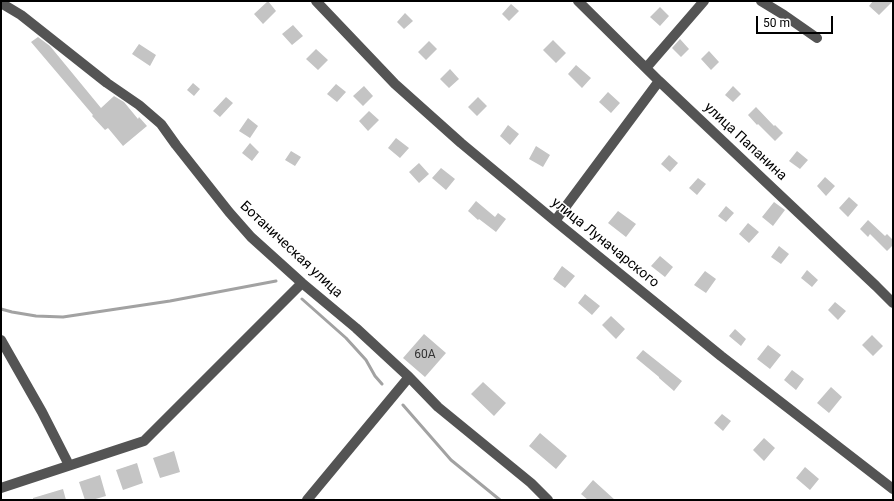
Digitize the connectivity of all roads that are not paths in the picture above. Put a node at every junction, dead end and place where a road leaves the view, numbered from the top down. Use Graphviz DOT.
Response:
graph roads {
  1 [pos="316,1"];
  2 [pos="578,1"];
  3 [pos="704,1"];
  4 [pos="761,1"];
  5 [pos="1,2"];
  6 [pos="816,38"];
  7 [pos="646,68"];
  8 [pos="659,81"];
  9 [pos="555,221"];
  10 [pos="302,283"];
  11 [pos="893,303"];
  12 [pos="1,340"];
  13 [pos="409,377"];
  14 [pos="69,465"];
  15 [pos="1,488"];
  16 [pos="893,489"];
  17 [pos="307,500"];
  18 [pos="548,500"];
  1 -- 9 [label="street, улица Луначарского"];
  2 -- 7 [label="street, улица Папанина"];
  3 -- 7 [label="street"];
  4 -- 6 [label="street"];
  5 -- 10 [label="street, Ботаническая улица"];
  7 -- 8 [label="street, улица Папанина"];
  8 -- 9 [label="street"];
  8 -- 11 [label="street, улица Папанина"];
  9 -- 16 [label="street, улица Луначарского"];
  10 -- 13 [label="street, Ботаническая улица"];
  10 -- 14 [label="street"];
  12 -- 14 [label="street"];
  13 -- 17 [label="street"];
  13 -- 18 [label="street, Ботаническая улица"];
  14 -- 15 [label="street"];
}
